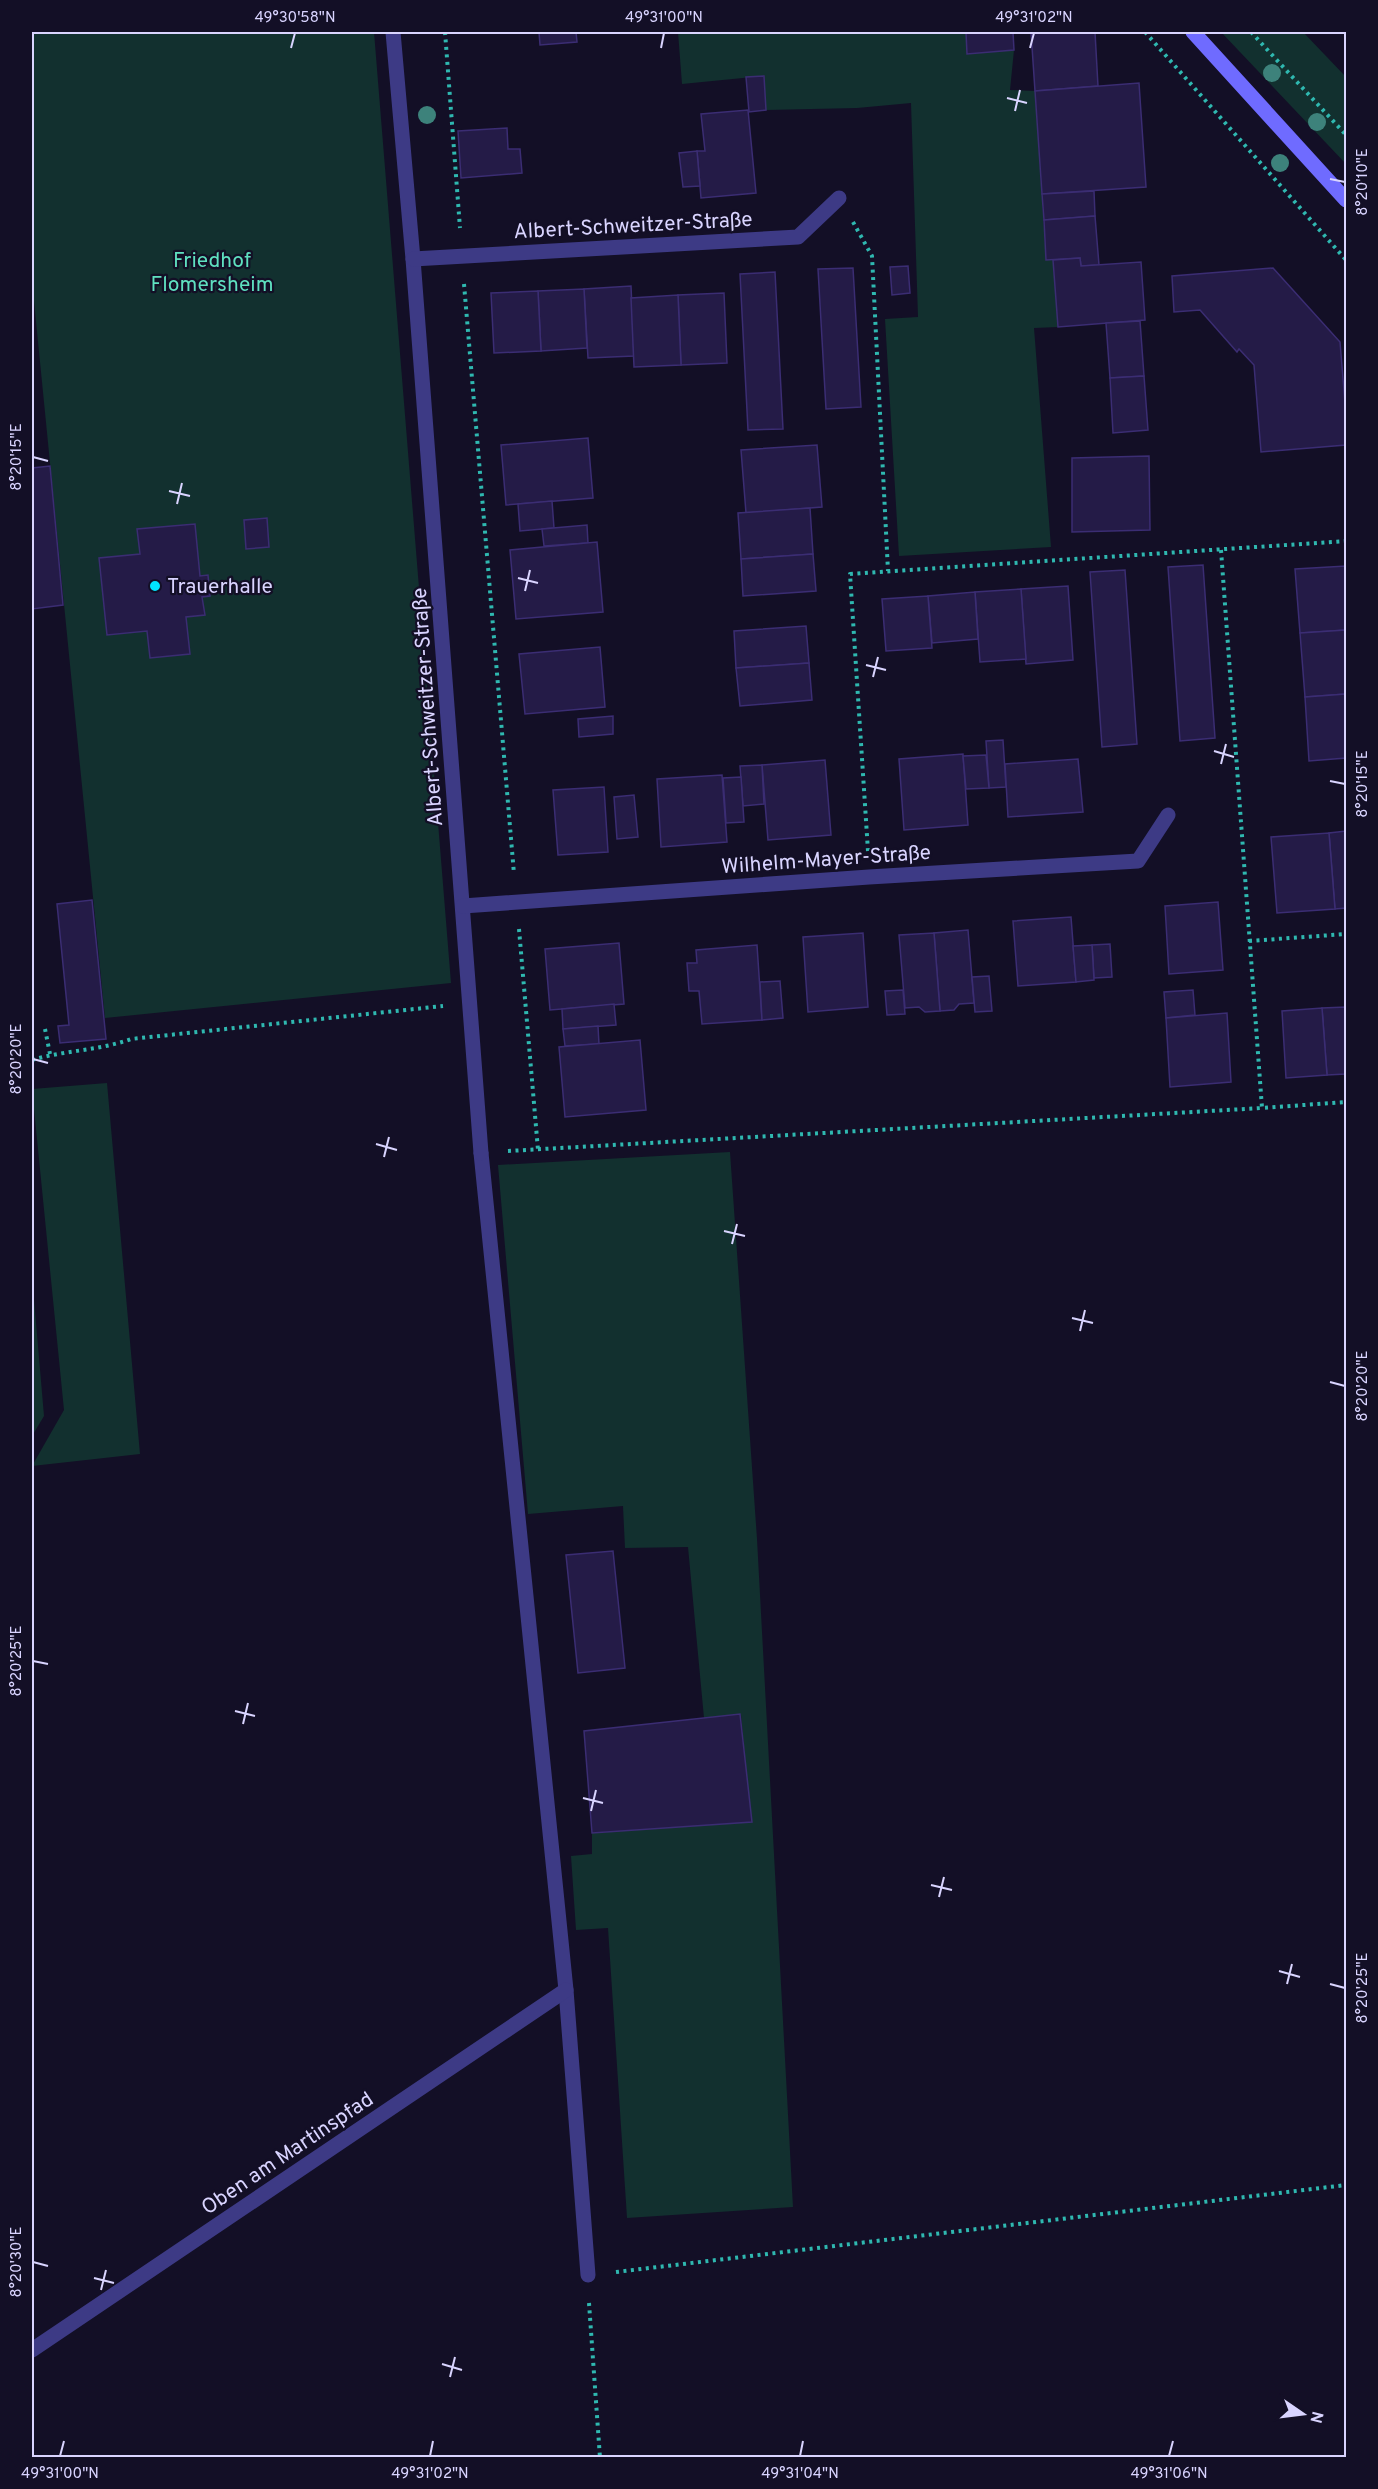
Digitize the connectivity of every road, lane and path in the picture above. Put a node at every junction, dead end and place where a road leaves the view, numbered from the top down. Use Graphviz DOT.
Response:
graph roads {
  1 [pos="393,32"];
  2 [pos="445,32"];
  3 [pos="1145,32"];
  4 [pos="1193,32"];
  5 [pos="1251,32"];
  6 [pos="1347,135"];
  7 [pos="839,198"];
  8 [pos="1347,200"];
  9 [pos="462,256"];
  10 [pos="413,259"];
  11 [pos="1347,260"];
  12 [pos="1347,541"];
  13 [pos="1221,550"];
  14 [pos="888,571"];
  15 [pos="1168,815"];
  16 [pos="869,877"];
  17 [pos="517,903"];
  18 [pos="463,906"];
  19 [pos="1347,934"];
  20 [pos="1249,941"];
  21 [pos="470,1002"];
  22 [pos="45,1029"];
  23 [pos="50,1054"];
  24 [pos="32,1060"];
  25 [pos="1347,1102"];
  26 [pos="1262,1108"];
  27 [pos="538,1150"];
  28 [pos="481,1153"];
  29 [pos="566,1990"];
  30 [pos="1347,2185"];
  31 [pos="588,2275"];
  32 [pos="32,2350"];
  33 [pos="600,2457"];
  1 -- 10 [label="street, Albert-Schweitzer-Straße"];
  2 -- 9 [label="path"];
  3 -- 11 [label="path"];
  4 -- 8 [label="main road"];
  5 -- 6 [label="path"];
  7 -- 9 [label="street, Albert-Schweitzer-Straße"];
  7 -- 14 [label="path"];
  9 -- 10 [label="street, Albert-Schweitzer-Straße"];
  9 -- 17 [label="path"];
  10 -- 18 [label="street, Albert-Schweitzer-Straße"];
  12 -- 13 [label="path"];
  13 -- 14 [label="path"];
  13 -- 20 [label="path"];
  14 -- 16 [label="path"];
  15 -- 16 [label="street, Wilhelm-Mayer-Straße"];
  16 -- 17 [label="street, Wilhelm-Mayer-Straße"];
  17 -- 18 [label="street, Wilhelm-Mayer-Straße"];
  17 -- 27 [label="path"];
  18 -- 21 [label="street, Albert-Schweitzer-Straße"];
  19 -- 20 [label="path"];
  20 -- 26 [label="path"];
  21 -- 23 [label="path"];
  21 -- 28 [label="street, Albert-Schweitzer-Straße"];
  22 -- 23 [label="path"];
  23 -- 24 [label="path"];
  25 -- 26 [label="path"];
  26 -- 27 [label="path"];
  27 -- 28 [label="path"];
  28 -- 29 [label="street, Albert-Schweitzer-Straße"];
  29 -- 31 [label="street, Albert-Schweitzer-Straße"];
  29 -- 32 [label="street, Oben am Martinspfad"];
  30 -- 31 [label="path"];
  31 -- 33 [label="path"];
}
